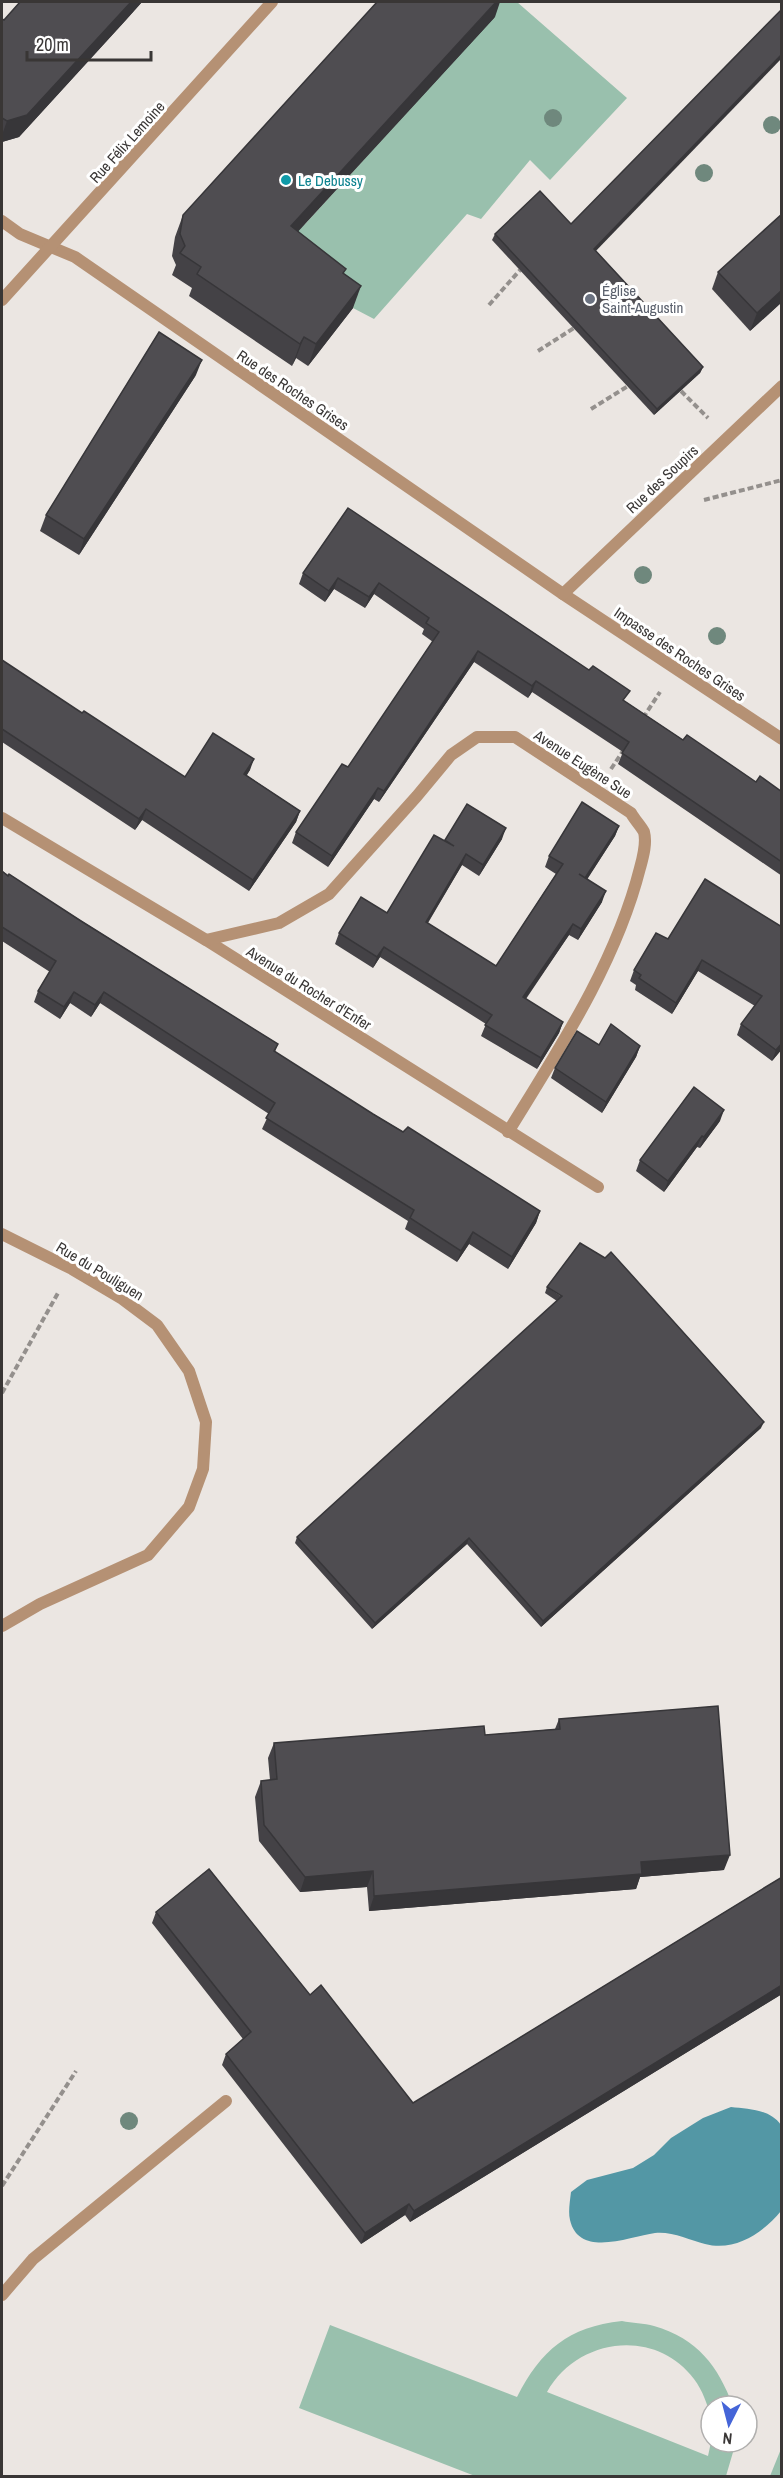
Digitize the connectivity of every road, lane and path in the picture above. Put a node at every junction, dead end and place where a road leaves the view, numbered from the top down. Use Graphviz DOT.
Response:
graph roads {
  1 [pos="272,2"];
  2 [pos="2,221"];
  3 [pos="51,247"];
  4 [pos="520,270"];
  5 [pos="2,300"];
  6 [pos="489,305"];
  7 [pos="574,328"];
  8 [pos="538,351"];
  9 [pos="628,386"];
  10 [pos="782,386"];
  11 [pos="681,391"];
  12 [pos="687,397"];
  13 [pos="591,409"];
  14 [pos="782,480"];
  15 [pos="704,500"];
  16 [pos="563,594"];
  17 [pos="675,668"];
  18 [pos="642,720"];
  19 [pos="630,738"];
  20 [pos="782,739"];
  21 [pos="598,790"];
  22 [pos="2,818"];
  23 [pos="206,940"];
  24 [pos="508,1132"];
  25 [pos="598,1187"];
  26 [pos="2,1234"];
  27 [pos="72,1269"];
  28 [pos="2,1394"];
  29 [pos="2,1626"];
  30 [pos="76,2071"];
  31 [pos="226,2102"];
  32 [pos="2,2186"];
  33 [pos="2,2295"];
  1 -- 3 [label="street, Rue Félix Lemoine"];
  2 -- 3 [label="street, Rue des Roches Grises"];
  3 -- 5 [label="street, Rue Félix Lemoine"];
  3 -- 16 [label="street, Rue des Roches Grises"];
  4 -- 6 [label="path"];
  7 -- 8 [label="path"];
  9 -- 13 [label="path"];
  10 -- 16 [label="street, Rue des Soupirs"];
  11 -- 12 [label="path"];
  14 -- 15 [label="path"];
  16 -- 17 [label="street, Impasse des Roches Grises"];
  17 -- 18 [label="path"];
  17 -- 20 [label="street, Impasse des Roches Grises"];
  19 -- 21 [label="path"];
  21 -- 23 [label="street, Avenue Eugène Sue"];
  21 -- 24 [label="street, Avenue Eugène Sue"];
  22 -- 23 [label="street, Avenue du Rocher d'Enfer"];
  23 -- 24 [label="street, Avenue du Rocher d'Enfer"];
  24 -- 25 [label="street, Avenue du Rocher d'Enfer"];
  26 -- 27 [label="street, Rue du Pouliguen"];
  27 -- 28 [label="path"];
  27 -- 29 [label="street, Rue du Pouliguen"];
  30 -- 32 [label="path"];
  31 -- 33 [label="street"];
}
